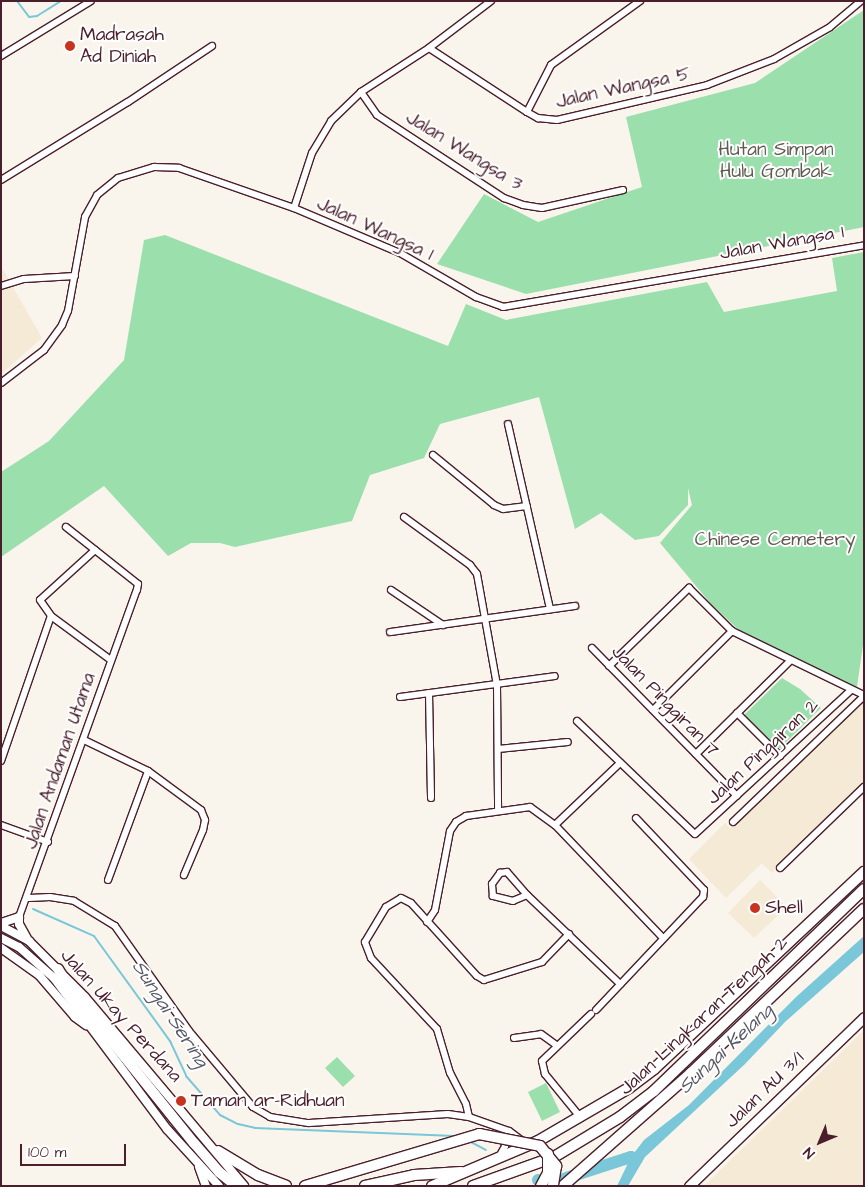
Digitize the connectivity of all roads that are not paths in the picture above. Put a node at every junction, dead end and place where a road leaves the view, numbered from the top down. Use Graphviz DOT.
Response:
graph roads {
  1 [pos="91,1"];
  2 [pos="490,1"];
  3 [pos="640,1"];
  4 [pos="861,1"];
  5 [pos="212,46"];
  6 [pos="429,48"];
  7 [pos="1,56"];
  8 [pos="361,92"];
  9 [pos="527,112"];
  10 [pos="1,180"];
  11 [pos="623,190"];
  12 [pos="294,208"];
  13 [pos="864,245"];
  14 [pos="75,276"];
  15 [pos="2,283"];
  16 [pos="1,383"];
  17 [pos="508,424"];
  18 [pos="433,455"];
  19 [pos="527,506"];
  20 [pos="404,517"];
  21 [pos="66,527"];
  22 [pos="95,550"];
  23 [pos="391,590"];
  24 [pos="575,606"];
  25 [pos="550,609"];
  26 [pos="51,616"];
  27 [pos="486,618"];
  28 [pos="443,625"];
  29 [pos="732,631"];
  30 [pos="390,632"];
  31 [pos="592,648"];
  32 [pos="111,660"];
  33 [pos="790,661"];
  34 [pos="609,666"];
  35 [pos="555,676"];
  36 [pos="497,685"];
  37 [pos="851,690"];
  38 [pos="429,693"];
  39 [pos="864,696"];
  40 [pos="400,697"];
  41 [pos="652,710"];
  42 [pos="737,713"];
  43 [pos="577,721"];
  44 [pos="84,740"];
  45 [pos="568,742"];
  46 [pos="498,749"];
  47 [pos="696,754"];
  48 [pos="780,756"];
  49 [pos="1,761"];
  50 [pos="620,763"];
  51 [pos="148,771"];
  52 [pos="864,787"];
  53 [pos="738,796"];
  54 [pos="431,798"];
  55 [pos="498,810"];
  56 [pos="636,818"];
  57 [pos="733,822"];
  58 [pos="1,825"];
  59 [pos="555,825"];
  60 [pos="48,842"];
  61 [pos="780,868"];
  62 [pos="864,872"];
  63 [pos="184,876"];
  64 [pos="108,880"];
  65 [pos="864,889"];
  66 [pos="527,895"];
  67 [pos="28,898"];
  68 [pos="864,909"];
  69 [pos="20,917"];
  70 [pos="427,922"];
  71 [pos="1,924"];
  72 [pos="570,934"];
  73 [pos="1,938"];
  74 [pos="663,938"];
  75 [pos="29,941"];
  76 [pos="1,948"];
  77 [pos="58,969"];
  78 [pos="620,984"];
  79 [pos="864,1017"];
  80 [pos="90,1027"];
  81 [pos="514,1038"];
  82 [pos="556,1045"];
  83 [pos="469,1117"];
  84 [pos="581,1118"];
  85 [pos="500,1129"];
  86 [pos="538,1141"];
  87 [pos="218,1151"];
  88 [pos="548,1154"];
  89 [pos="496,1160"];
  90 [pos="196,1161"];
  91 [pos="465,1172"];
  92 [pos="437,1184"];
  93 [pos="206,1186"];
  94 [pos="219,1186"];
  95 [pos="236,1186"];
  96 [pos="244,1186"];
  97 [pos="286,1186"];
  98 [pos="306,1186"];
  99 [pos="365,1186"];
  100 [pos="472,1186"];
  101 [pos="541,1186"];
  102 [pos="553,1186"];
  103 [pos="563,1186"];
  104 [pos="689,1186"];
  1 -- 7 [label="street"];
  2 -- 6 [label="street"];
  3 -- 9 [label="street"];
  4 -- 9 [label="street, Jalan Wangsa 5"];
  5 -- 10 [label="street"];
  6 -- 8 [label="street"];
  6 -- 9 [label="street, Jalan Wangsa 5"];
  8 -- 11 [label="street, Jalan Wangsa 3"];
  8 -- 12 [label="street"];
  12 -- 13 [label="street, Jalan Wangsa 1"];
  12 -- 14 [label="street, Jalan Wangsa 1"];
  14 -- 15 [label="street"];
  14 -- 16 [label="street, Jalan Wangsa 1"];
  17 -- 19 [label="street"];
  18 -- 19 [label="street"];
  19 -- 25 [label="street"];
  20 -- 27 [label="street"];
  21 -- 22 [label="street"];
  22 -- 26 [label="street"];
  22 -- 32 [label="street"];
  23 -- 28 [label="street"];
  24 -- 25 [label="street"];
  25 -- 27 [label="street"];
  26 -- 32 [label="street, Jalan Andaman Utama"];
  26 -- 49 [label="street"];
  27 -- 28 [label="street"];
  27 -- 36 [label="street"];
  28 -- 30 [label="street"];
  29 -- 33 [label="street"];
  29 -- 34 [label="street"];
  29 -- 41 [label="street"];
  31 -- 34 [label="street, Jalan Pinggiran 7"];
  32 -- 44 [label="street, Jalan Andaman Utama"];
  33 -- 37 [label="street"];
  33 -- 42 [label="street"];
  34 -- 41 [label="street, Jalan Pinggiran 7"];
  35 -- 36 [label="street"];
  36 -- 38 [label="street"];
  36 -- 46 [label="street"];
  37 -- 39 [label="street"];
  37 -- 48 [label="street, Jalan Pinggiran 2"];
  38 -- 40 [label="street"];
  38 -- 54 [label="street"];
  39 -- 57 [label="street, Jalan Pinggiran 2"];
  41 -- 47 [label="street, Jalan Pinggiran 7"];
  42 -- 47 [label="street"];
  42 -- 48 [label="street"];
  43 -- 50 [label="street"];
  44 -- 51 [label="street"];
  44 -- 60 [label="street, Jalan Andaman Utama"];
  45 -- 46 [label="street"];
  46 -- 55 [label="street"];
  47 -- 53 [label="street, Jalan Pinggiran 7"];
  48 -- 53 [label="street, Jalan Pinggiran 2"];
  50 -- 53 [label="street, Jalan Pinggiran 2"];
  50 -- 59 [label="street"];
  51 -- 63 [label="street"];
  51 -- 64 [label="street"];
  52 -- 61 [label="street"];
  55 -- 59 [label="street"];
  55 -- 70 [label="street"];
  56 -- 74 [label="street"];
  58 -- 60 [label="street"];
  59 -- 74 [label="street"];
  60 -- 67 [label="street, Jalan Andaman Utama"];
  62 -- 84 [label="highway, Jalan Lingkaran Tengah 2"];
  65 -- 100 [label="highway, Jalan Lingkaran Tengah 2"];
  66 -- 66 [label="street"];
  66 -- 72 [label="street"];
  67 -- 69 [label="street, Jalan Andaman Utama"];
  67 -- 83 [label="street"];
  68 -- 103 [label="highway"];
  69 -- 71 [label="street"];
  69 -- 75 [label="street"];
  70 -- 72 [label="street"];
  70 -- 83 [label="street"];
  71 -- 75 [label="street, Jalan Ukay Perdana"];
  72 -- 78 [label="street"];
  73 -- 80 [label="street, Jalan Ukay Perdana"];
  74 -- 78 [label="street"];
  75 -- 77 [label="street, Jalan Ukay Perdana"];
  76 -- 80 [label="street"];
  77 -- 87 [label="street, Jalan Ukay Perdana"];
  77 -- 95 [label="highway"];
  78 -- 82 [label="street"];
  79 -- 104 [label="main road, Jalan AU 3/1"];
  80 -- 90 [label="street, Jalan Ukay Perdana"];
  81 -- 82 [label="street"];
  82 -- 84 [label="street"];
  83 -- 85 [label="street"];
  84 -- 86 [label="highway, Jalan Lingkaran Tengah 2"];
  85 -- 86 [label="street"];
  85 -- 89 [label="street"];
  86 -- 89 [label="highway, Jalan Lingkaran Tengah 2"];
  87 -- 96 [label="street, Jalan Ukay Perdana"];
  87 -- 97 [label="highway"];
  88 -- 98 [label="highway, bridge"];
  88 -- 101 [label="highway, bridge"];
  88 -- 102 [label="highway, bridge"];
  89 -- 91 [label="highway, Jalan Lingkaran Tengah 2"];
  90 -- 93 [label="street"];
  90 -- 94 [label="street, Jalan Ukay Perdana"];
  91 -- 92 [label="highway, Jalan Lingkaran Tengah 2"];
  91 -- 99 [label="highway"];
}
